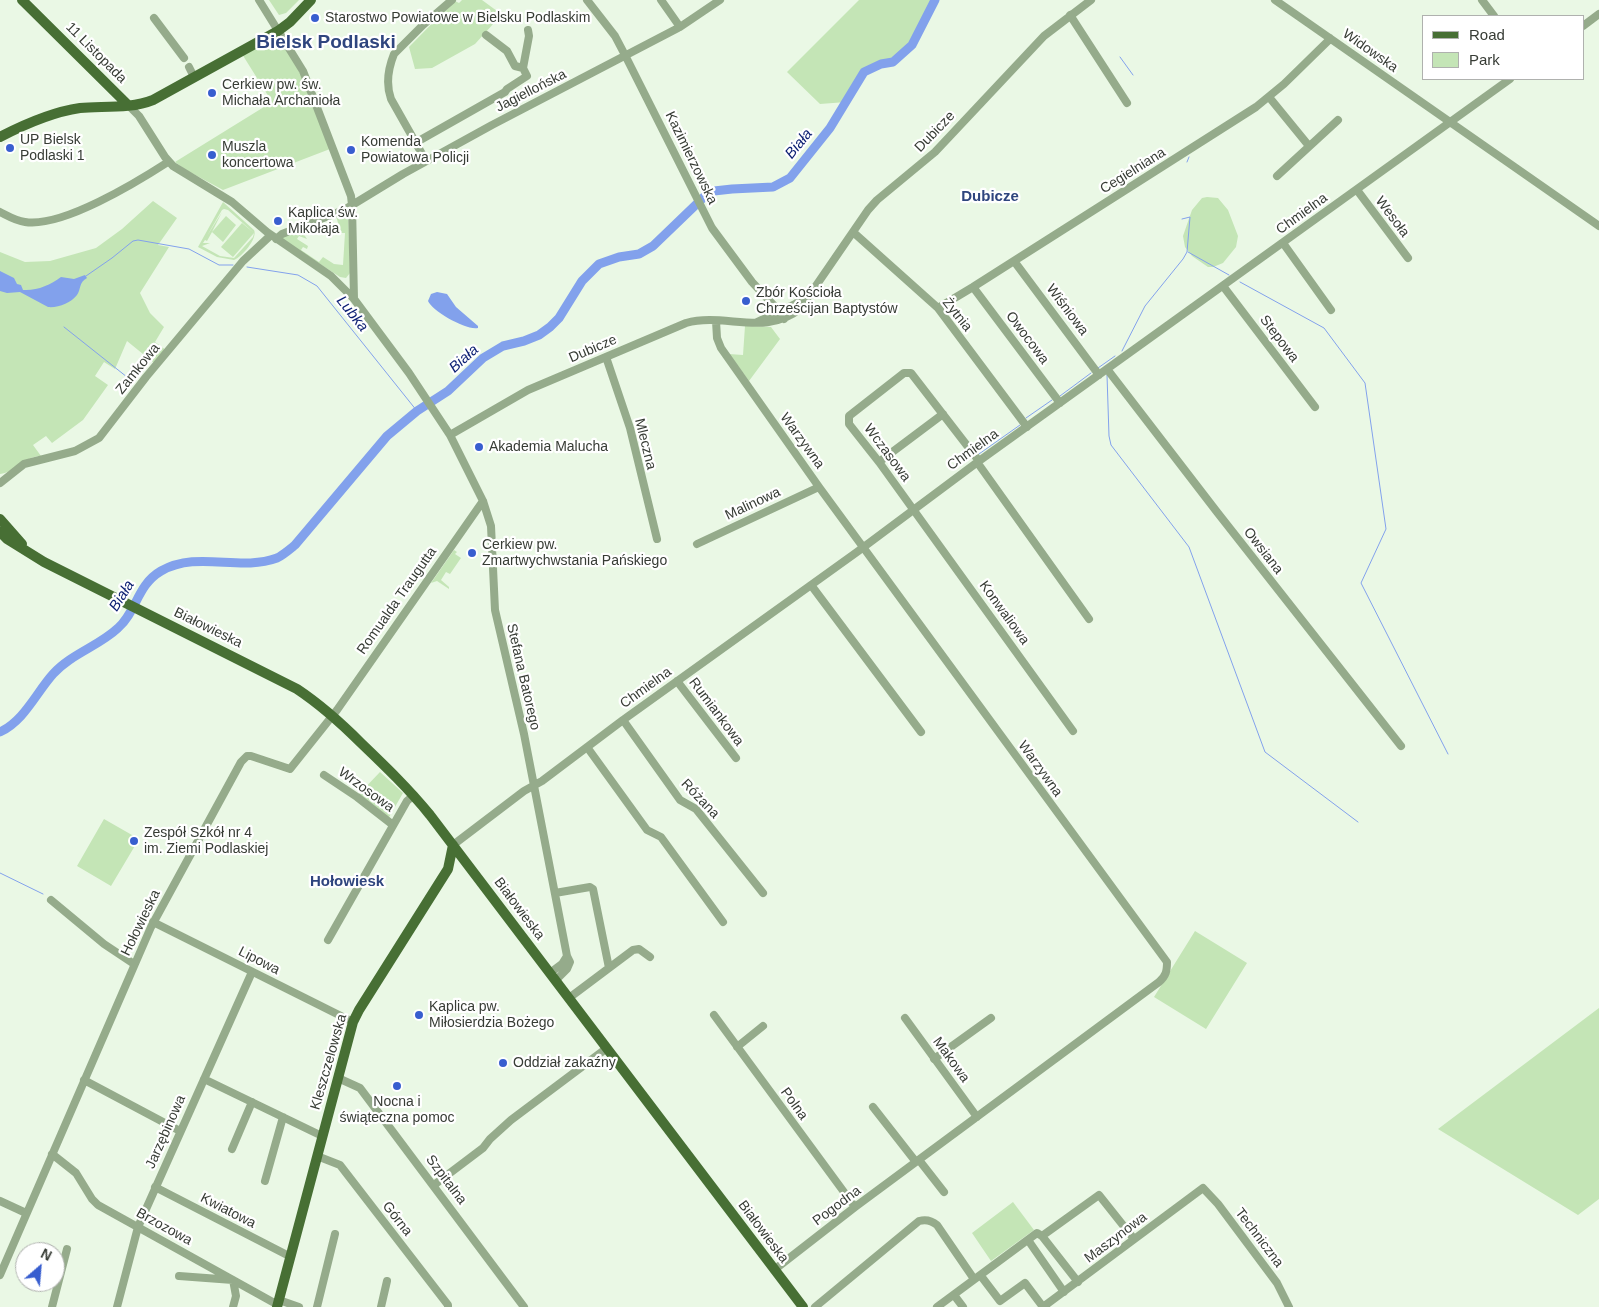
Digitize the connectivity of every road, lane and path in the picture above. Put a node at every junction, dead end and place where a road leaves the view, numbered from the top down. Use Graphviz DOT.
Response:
graph roads {
  1 [pos="22,0"];
  2 [pos="259,0"];
  3 [pos="311,0"];
  4 [pos="452,0"];
  5 [pos="661,0"];
  6 [pos="720,0"];
  7 [pos="1090,0"];
  8 [pos="1275,0"];
  9 [pos="1482,0"];
  10 [pos="590,1"];
  11 [pos="1599,14"];
  12 [pos="1070,15"];
  13 [pos="1493,15"];
  14 [pos="154,18"];
  15 [pos="1584,25"];
  16 [pos="680,28"];
  17 [pos="528,30"];
  18 [pos="278,31"];
  19 [pos="486,35"];
  20 [pos="1330,38"];
  21 [pos="626,57"];
  22 [pos="184,58"];
  23 [pos="523,68"];
  24 [pos="1509,80"];
  25 [pos="1269,97"];
  26 [pos="1128,103"];
  27 [pos="128,105"];
  28 [pos="1338,120"];
  29 [pos="1450,122"];
  30 [pos="0,137"];
  31 [pos="415,143"];
  32 [pos="1309,146"];
  33 [pos="168,162"];
  34 [pos="426,162"];
  35 [pos="1277,176"];
  36 [pos="1357,190"];
  37 [pos="352,205"];
  38 [pos="0,212"];
  39 [pos="1599,226"];
  40 [pos="853,232"];
  41 [pos="274,237"];
  42 [pos="1283,243"];
  43 [pos="1408,258"];
  44 [pos="1014,261"];
  45 [pos="353,277"];
  46 [pos="339,282"];
  47 [pos="1223,286"];
  48 [pos="973,287"];
  49 [pos="811,294"];
  50 [pos="354,299"];
  51 [pos="938,308"];
  52 [pos="1331,310"];
  53 [pos="780,311"];
  54 [pos="784,319"];
  55 [pos="716,321"];
  56 [pos="756,323"];
  57 [pos="606,357"];
  58 [pos="1107,369"];
  59 [pos="1099,374"];
  60 [pos="1060,403"];
  61 [pos="1314,406"];
  62 [pos="943,414"];
  63 [pos="1027,427"];
  64 [pos="450,435"];
  65 [pos="879,462"];
  66 [pos="978,462"];
  67 [pos="0,483"];
  68 [pos="820,487"];
  69 [pos="483,501"];
  70 [pos="914,510"];
  71 [pos="0,519"];
  72 [pos="0,532"];
  73 [pos="657,539"];
  74 [pos="697,544"];
  75 [pos="864,547"];
  76 [pos="29,553"];
  77 [pos="811,585"];
  78 [pos="1090,619"];
  79 [pos="677,681"];
  80 [pos="333,716"];
  81 [pos="623,720"];
  82 [pos="1073,731"];
  83 [pos="920,732"];
  84 [pos="1402,746"];
  85 [pos="587,747"];
  86 [pos="736,758"];
  87 [pos="324,776"];
  88 [pos="534,785"];
  89 [pos="414,795"];
  90 [pos="393,825"];
  91 [pos="453,845"];
  92 [pos="468,864"];
  93 [pos="448,868"];
  94 [pos="555,892"];
  95 [pos="762,893"];
  96 [pos="51,900"];
  97 [pos="153,922"];
  98 [pos="724,922"];
  99 [pos="328,940"];
  100 [pos="650,957"];
  101 [pos="134,964"];
  102 [pos="609,968"];
  103 [pos="252,972"];
  104 [pos="553,977"];
  105 [pos="569,998"];
  106 [pos="714,1015"];
  107 [pos="904,1018"];
  108 [pos="991,1018"];
  109 [pos="353,1022"];
  110 [pos="763,1026"];
  111 [pos="737,1047"];
  112 [pos="607,1048"];
  113 [pos="934,1059"];
  114 [pos="338,1078"];
  115 [pos="204,1079"];
  116 [pos="84,1080"];
  117 [pos="252,1102"];
  118 [pos="873,1107"];
  119 [pos="283,1117"];
  120 [pos="977,1117"];
  121 [pos="180,1131"];
  122 [pos="322,1136"];
  123 [pos="232,1150"];
  124 [pos="52,1154"];
  125 [pos="317,1156"];
  126 [pos="918,1161"];
  127 [pos="265,1181"];
  128 [pos="434,1184"];
  129 [pos="155,1187"];
  130 [pos="1203,1188"];
  131 [pos="944,1192"];
  132 [pos="0,1201"];
  133 [pos="855,1207"];
  134 [pos="26,1213"];
  135 [pos="138,1227"];
  136 [pos="335,1234"];
  137 [pos="1042,1236"];
  138 [pos="1134,1239"];
  139 [pos="1028,1240"];
  140 [pos="67,1249"];
  141 [pos="290,1257"];
  142 [pos="774,1270"];
  143 [pos="0,1274"];
  144 [pos="179,1276"];
  145 [pos="978,1277"];
  146 [pos="232,1280"];
  147 [pos="387,1282"];
  148 [pos="1078,1282"];
  149 [pos="1064,1292"];
  150 [pos="954,1295"];
  151 [pos="278,1304"];
  152 [pos="52,1307"];
  153 [pos="117,1307"];
  154 [pos="233,1307"];
  155 [pos="299,1307"];
  156 [pos="317,1307"];
  157 [pos="381,1307"];
  158 [pos="448,1307"];
  159 [pos="524,1307"];
  160 [pos="804,1307"];
  161 [pos="815,1307"];
  162 [pos="937,1307"];
  163 [pos="963,1307"];
  164 [pos="1044,1307"];
  165 [pos="1289,1307"];
  1 -- 27 [label="main road, 11 Listopada"];
  2 -- 18 [label="street"];
  3 -- 18 [label="main road"];
  4 -- 31 [label="street"];
  5 -- 16 [label="street"];
  6 -- 16 [label="street, Jagiellońska"];
  7 -- 12 [label="street, Dubicze"];
  8 -- 20 [label="street, Widowska"];
  9 -- 13 [label="street"];
  10 -- 21 [label="street, Kazimierzowska"];
  11 -- 15 [label="street"];
  12 -- 26 [label="street"];
  12 -- 40 [label="street, Dubicze"];
  14 -- 22 [label="street"];
  16 -- 21 [label="street, Jagiellońska"];
  17 -- 23 [label="street"];
  18 -- 27 [label="main road"];
  18 -- 37 [label="street"];
  19 -- 23 [label="street"];
  20 -- 25 [label="street, Cegielniana"];
  20 -- 29 [label="street, Widowska"];
  21 -- 34 [label="street, Jagiellońska"];
  21 -- 53 [label="street, Kazimierzowska"];
  23 -- 31 [label="street"];
  24 -- 29 [label="street, Chmielna"];
  25 -- 32 [label="street"];
  25 -- 44 [label="street, Cegielniana"];
  27 -- 30 [label="main road"];
  27 -- 33 [label="street"];
  28 -- 32 [label="street"];
  29 -- 36 [label="street, Chmielna"];
  29 -- 39 [label="street, Widowska"];
  31 -- 34 [label="street"];
  32 -- 35 [label="street"];
  33 -- 38 [label="street"];
  33 -- 41 [label="street"];
  34 -- 37 [label="street, Jagiellońska"];
  36 -- 42 [label="street, Chmielna"];
  36 -- 43 [label="street, Wesoła"];
  37 -- 41 [label="street, Zamkowa"];
  37 -- 45 [label="street"];
  40 -- 49 [label="street, Dubicze"];
  40 -- 51 [label="street, Żytnia"];
  41 -- 46 [label="street"];
  41 -- 67 [label="street, Zamkowa"];
  42 -- 47 [label="street, Chmielna"];
  42 -- 52 [label="street"];
  44 -- 48 [label="street, Cegielniana"];
  44 -- 59 [label="street, Wiśniowa"];
  45 -- 46 [label="street"];
  45 -- 50 [label="street"];
  46 -- 50 [label="street"];
  47 -- 58 [label="street, Chmielna"];
  47 -- 61 [label="street, Stepowa"];
  48 -- 51 [label="street, Cegielniana"];
  48 -- 60 [label="street, Owocowa"];
  49 -- 53 [label="street, Dubicze"];
  49 -- 54 [label="street, Dubicze"];
  50 -- 64 [label="street, Stefana Batorego"];
  51 -- 63 [label="street, Żytnia"];
  53 -- 54 [label="street, Kazimierzowska"];
  53 -- 56 [label="street, Dubicze"];
  54 -- 56 [label="street, Dubicze"];
  55 -- 56 [label="street, Dubicze"];
  55 -- 57 [label="street, Dubicze"];
  55 -- 68 [label="street, Warzywna"];
  57 -- 64 [label="street, Dubicze"];
  57 -- 73 [label="street, Mleczna"];
  58 -- 59 [label="street, Chmielna"];
  58 -- 84 [label="street, Owsiana"];
  59 -- 60 [label="street, Chmielna"];
  60 -- 63 [label="street, Chmielna"];
  62 -- 65 [label="street"];
  62 -- 65 [label="street, Wczasowa"];
  62 -- 66 [label="street, Wczasowa"];
  63 -- 66 [label="street, Chmielna"];
  64 -- 69 [label="street, Stefana Batorego"];
  65 -- 70 [label="street, Wczasowa"];
  66 -- 70 [label="street, Chmielna"];
  66 -- 78 [label="street, Wczasowa"];
  68 -- 74 [label="street, Malinowa"];
  68 -- 75 [label="street, Warzywna"];
  69 -- 80 [label="street, Romualda Traugutta"];
  69 -- 88 [label="street, Stefana Batorego"];
  70 -- 75 [label="street, Chmielna"];
  70 -- 82 [label="street, Konwaliowa"];
  71 -- 76 [label="main road"];
  72 -- 76 [label="main road"];
  75 -- 77 [label="street, Chmielna"];
  75 -- 120 [label="street, Warzywna"];
  76 -- 80 [label="main road, Białowieska"];
  77 -- 79 [label="street, Chmielna"];
  77 -- 83 [label="street"];
  79 -- 81 [label="street, Chmielna"];
  79 -- 86 [label="street, Rumiankowa"];
  80 -- 89 [label="main road, Białowieska"];
  80 -- 97 [label="street, Hołowieska"];
  81 -- 85 [label="street, Chmielna"];
  81 -- 95 [label="street, Różana"];
  85 -- 88 [label="street, Chmielna"];
  85 -- 98 [label="street"];
  87 -- 90 [label="street, Wrzosowa"];
  88 -- 91 [label="street, Chmielna"];
  88 -- 94 [label="street, Stefana Batorego"];
  89 -- 90 [label="street, Wrzosowa"];
  89 -- 91 [label="main road, Białowieska"];
  90 -- 99 [label="street, Wrzosowa"];
  91 -- 92 [label="main road, Białowieska"];
  91 -- 93 [label="main road, Kleszczelowska"];
  92 -- 93 [label="main road"];
  92 -- 104 [label="main road, Białowieska"];
  93 -- 109 [label="main road, Kleszczelowska"];
  94 -- 102 [label="street"];
  94 -- 104 [label="street, Stefana Batorego"];
  96 -- 101 [label="street"];
  97 -- 101 [label="street, Hołowieska"];
  97 -- 103 [label="street, Lipowa"];
  100 -- 102 [label="street"];
  101 -- 116 [label="street, Hołowieska"];
  102 -- 105 [label="street"];
  103 -- 109 [label="street, Lipowa"];
  103 -- 115 [label="street, Jarzębinowa"];
  104 -- 105 [label="main road, Białowieska"];
  105 -- 112 [label="main road, Białowieska"];
  106 -- 111 [label="street, Polna"];
  107 -- 113 [label="street, Makowa"];
  108 -- 113 [label="street"];
  109 -- 114 [label="main road, Kleszczelowska"];
  110 -- 111 [label="street"];
  111 -- 133 [label="street, Polna"];
  112 -- 128 [label="street"];
  112 -- 142 [label="main road, Białowieska"];
  113 -- 120 [label="street, Makowa"];
  114 -- 122 [label="main road, Kleszczelowska"];
  114 -- 128 [label="street, Szpitalna"];
  115 -- 117 [label="street"];
  115 -- 121 [label="street, Jarzębinowa"];
  116 -- 121 [label="street"];
  116 -- 124 [label="street, Hołowieska"];
  117 -- 119 [label="street"];
  117 -- 123 [label="street"];
  118 -- 126 [label="street"];
  119 -- 122 [label="street"];
  119 -- 127 [label="street"];
  120 -- 126 [label="street, Warzywna"];
  121 -- 129 [label="street, Jarzębinowa"];
  122 -- 125 [label="main road, Kleszczelowska"];
  124 -- 134 [label="street, Hołowieska"];
  124 -- 135 [label="street, Brzozowa"];
  125 -- 141 [label="main road, Kleszczelowska"];
  125 -- 158 [label="street, Górna"];
  126 -- 131 [label="street"];
  126 -- 133 [label="street, Pogodna"];
  128 -- 159 [label="street, Szpitalna"];
  129 -- 135 [label="street, Jarzębinowa"];
  129 -- 141 [label="street, Kwiatowa"];
  130 -- 138 [label="street, Maszynowa"];
  130 -- 165 [label="street, Techniczna"];
  132 -- 134 [label="street"];
  133 -- 142 [label="street, Pogodna"];
  134 -- 143 [label="street, Hołowieska"];
  135 -- 146 [label="street, Brzozowa"];
  135 -- 153 [label="street, Jarzębinowa"];
  136 -- 156 [label="street"];
  137 -- 138 [label="street"];
  137 -- 139 [label="street"];
  137 -- 148 [label="street"];
  138 -- 148 [label="street, Maszynowa"];
  139 -- 145 [label="street"];
  139 -- 149 [label="street"];
  140 -- 152 [label="street"];
  141 -- 151 [label="main road, Kleszczelowska"];
  142 -- 160 [label="main road, Białowieska"];
  144 -- 146 [label="street"];
  145 -- 150 [label="street"];
  145 -- 161 [label="street"];
  145 -- 164 [label="street"];
  146 -- 151 [label="street, Brzozowa"];
  146 -- 154 [label="street"];
  147 -- 157 [label="street"];
  148 -- 149 [label="street, Maszynowa"];
  149 -- 164 [label="street, Maszynowa"];
  150 -- 162 [label="street"];
  150 -- 163 [label="street"];
  151 -- 155 [label="street, Brzozowa"];
}
